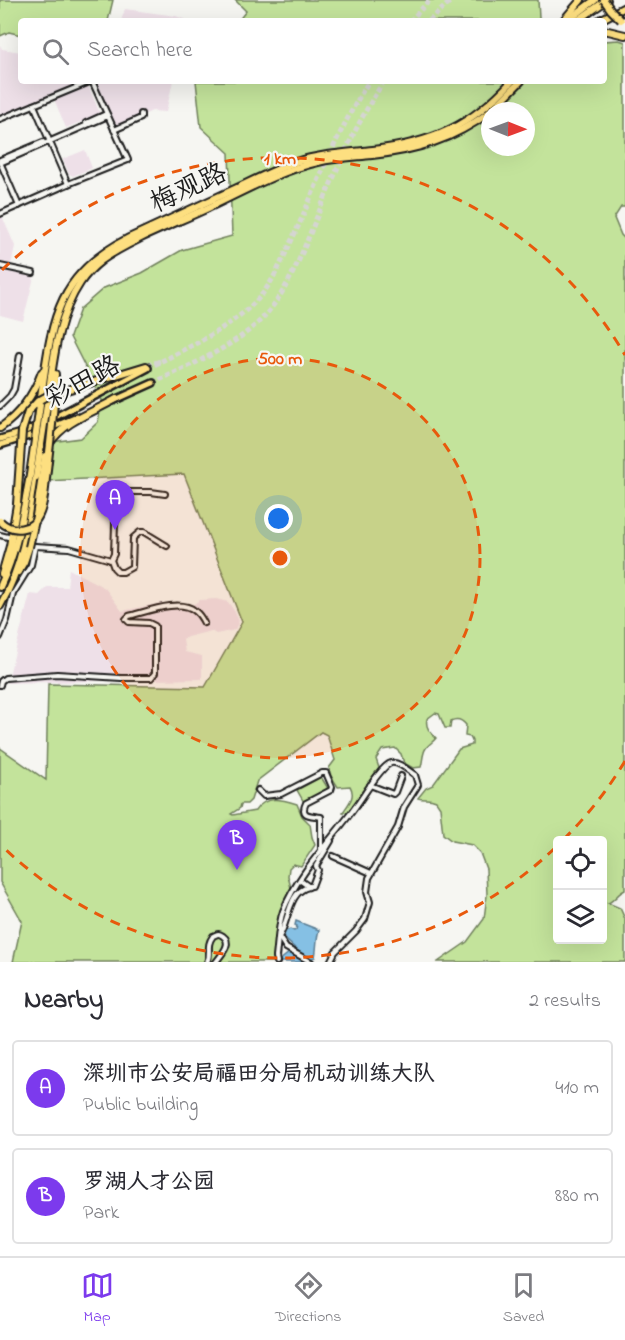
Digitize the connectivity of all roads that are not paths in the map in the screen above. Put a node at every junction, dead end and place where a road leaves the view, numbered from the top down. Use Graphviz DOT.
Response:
graph roads {
  1 [pos="580,0"];
  2 [pos="612,0"];
  3 [pos="601,1"];
  4 [pos="625,7"];
  5 [pos="565,18"];
  6 [pos="572,18"];
  7 [pos="581,18"];
  8 [pos="604,18"];
  9 [pos="623,20"];
  10 [pos="607,31"];
  11 [pos="625,35"];
  12 [pos="85,84"];
  13 [pos="93,84"];
  14 [pos="509,84"];
  15 [pos="518,84"];
  16 [pos="499,102"];
  17 [pos="34,105"];
  18 [pos="141,114"];
  19 [pos="107,115"];
  20 [pos="481,117"];
  21 [pos="0,119"];
  22 [pos="114,130"];
  23 [pos="50,140"];
  24 [pos="0,162"];
  25 [pos="68,184"];
  26 [pos="19,206"];
  27 [pos="0,214"];
  28 [pos="0,266"];
  29 [pos="33,273"];
  30 [pos="48,351"];
  31 [pos="20,355"];
  32 [pos="147,367"];
  33 [pos="153,383"];
  34 [pos="116,399"];
  35 [pos="47,404"];
  36 [pos="0,406"];
  37 [pos="0,428"];
  38 [pos="0,439"];
  39 [pos="0,445"];
  40 [pos="33,476"];
  41 [pos="165,494"];
  42 [pos="0,522"];
  43 [pos="0,535"];
  44 [pos="8,537"];
  45 [pos="32,545"];
  46 [pos="167,546"];
  47 [pos="111,560"];
  48 [pos="0,585"];
  49 [pos="10,585"];
  50 [pos="9,594"];
  51 [pos="0,606"];
  52 [pos="204,623"];
  53 [pos="0,637"];
  54 [pos="0,685"];
  55 [pos="401,776"];
  56 [pos="370,785"];
  57 [pos="258,790"];
  58 [pos="335,833"];
  59 [pos="321,850"];
  60 [pos="333,856"];
  61 [pos="305,873"];
  62 [pos="371,873"];
  63 [pos="315,878"];
  64 [pos="300,880"];
  65 [pos="310,886"];
  66 [pos="279,937"];
  67 [pos="286,948"];
  68 [pos="277,950"];
  69 [pos="308,961"];
  70 [pos="207,962"];
  71 [pos="216,962"];
  72 [pos="277,962"];
  73 [pos="330,962"];
  1 -- 5 [label="highway"];
  2 -- 3 [label="main road"];
  3 -- 6 [label="highway"];
  3 -- 7 [label="highway"];
  3 -- 9 [label="highway, bridge"];
  4 -- 8 [label="highway"];
  10 -- 11 [label="highway"];
  12 -- 17 [label="street"];
  13 -- 19 [label="street"];
  14 -- 30 [label="highway, 梅观路"];
  15 -- 16 [label="highway, 梅观路"];
  17 -- 21 [label="street"];
  17 -- 23 [label="street"];
  18 -- 22 [label="street"];
  19 -- 22 [label="street"];
  19 -- 23 [label="street"];
  20 -- 35 [label="highway, 梅观路"];
  22 -- 25 [label="street"];
  23 -- 24 [label="street"];
  23 -- 25 [label="street"];
  24 -- 26 [label="street"];
  25 -- 26 [label="street"];
  26 -- 27 [label="street"];
  28 -- 29 [label="street"];
  30 -- 35 [label="highway, 梅观路"];
  30 -- 37 [label="highway"];
  31 -- 36 [label="street"];
  32 -- 38 [label="main road, 彩田路"];
  32 -- 48 [label="highway, bridge"];
  33 -- 34 [label="main road, 彩田路"];
  34 -- 39 [label="main road, 彩田路"];
  34 -- 45 [label="highway, bridge"];
  35 -- 40 [label="highway, 梅观路, bridge"];
  35 -- 42 [label="highway, bridge"];
  40 -- 48 [label="highway"];
  40 -- 49 [label="highway"];
  41 -- 47 [label="street"];
  43 -- 44 [label="street"];
  45 -- 47 [label="street"];
  45 -- 49 [label="highway"];
  45 -- 50 [label="street"];
  46 -- 47 [label="street"];
  49 -- 50 [label="highway"];
  50 -- 51 [label="highway"];
  50 -- 53 [label="street"];
  52 -- 54 [label="street"];
  55 -- 56 [label="street"];
  56 -- 58 [label="street"];
  56 -- 62 [label="street"];
  57 -- 59 [label="street"];
  58 -- 59 [label="street"];
  58 -- 63 [label="street"];
  59 -- 61 [label="street"];
  60 -- 62 [label="street"];
  61 -- 63 [label="street"];
  61 -- 64 [label="street"];
  62 -- 73 [label="street"];
  63 -- 65 [label="street"];
  64 -- 65 [label="street"];
  64 -- 66 [label="street"];
  65 -- 66 [label="street"];
  66 -- 67 [label="street"];
  66 -- 68 [label="street"];
  67 -- 68 [label="street"];
  67 -- 69 [label="street"];
  68 -- 72 [label="street"];
  70 -- 71 [label="street"];
}
